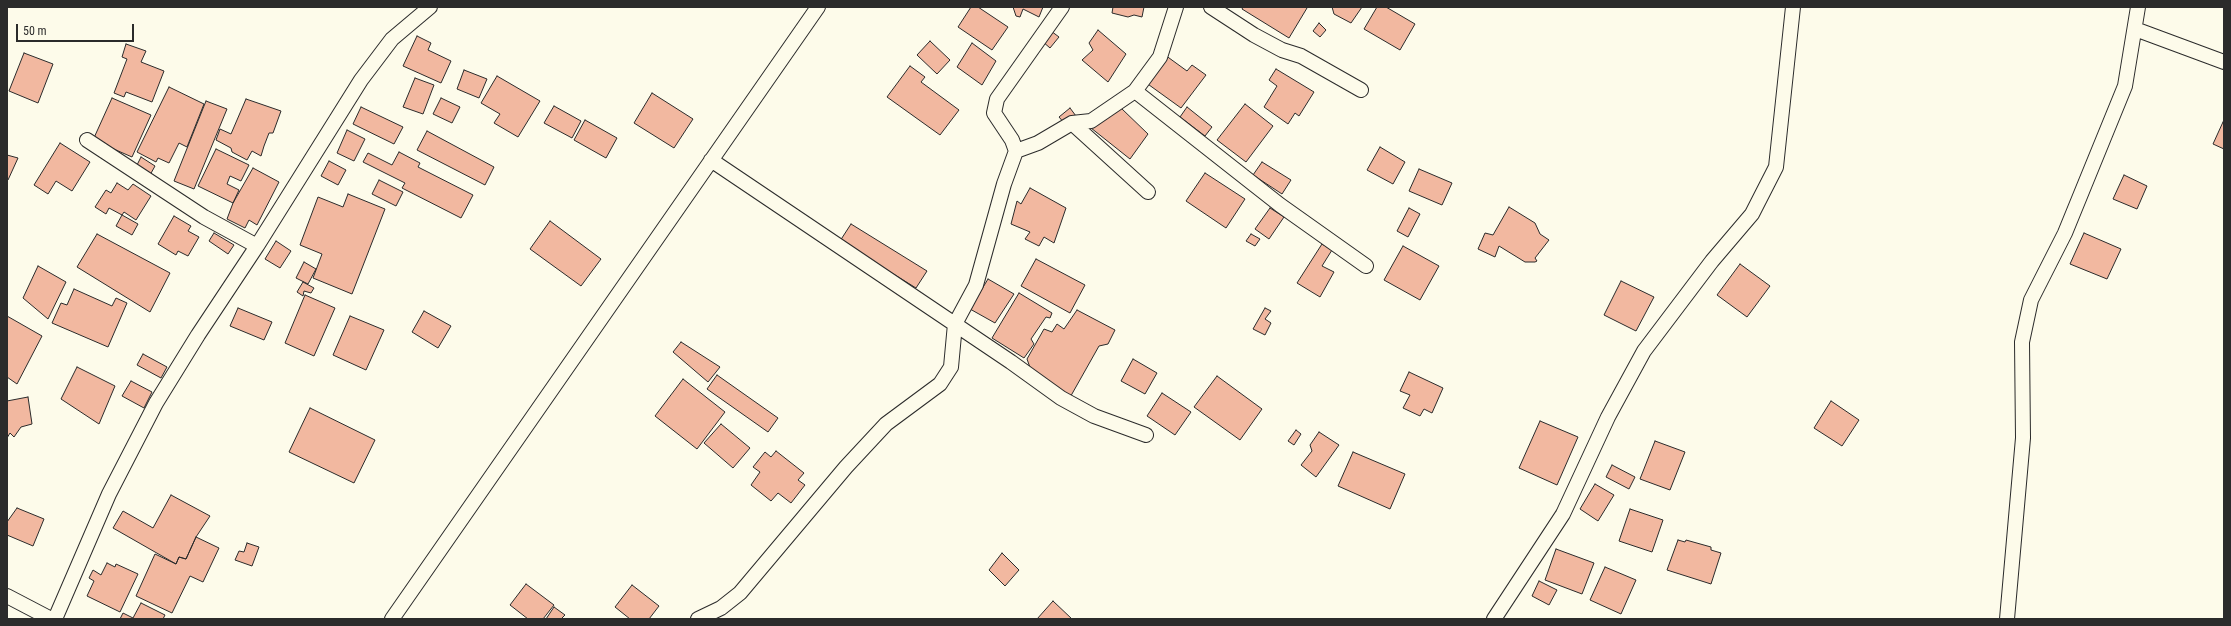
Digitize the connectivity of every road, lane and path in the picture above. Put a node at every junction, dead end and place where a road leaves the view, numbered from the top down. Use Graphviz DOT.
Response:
graph roads {
  1 [pos="430,7"];
  2 [pos="818,7"];
  3 [pos="1062,7"];
  4 [pos="1176,7"];
  5 [pos="1211,7"];
  6 [pos="1792,7"];
  7 [pos="2138,7"];
  8 [pos="2135,29"];
  9 [pos="2224,62"];
  10 [pos="1361,90"];
  11 [pos="1135,91"];
  12 [pos="1072,123"];
  13 [pos="87,140"];
  14 [pos="1016,151"];
  15 [pos="711,160"];
  16 [pos="1148,192"];
  17 [pos="257,246"];
  18 [pos="1366,266"];
  19 [pos="955,324"];
  20 [pos="1146,435"];
  21 [pos="7,596"];
  22 [pos="1498,618"];
  23 [pos="51,619"];
  24 [pos="55,619"];
  25 [pos="392,619"];
  26 [pos="698,619"];
  27 [pos="2007,619"];
  1 -- 17 [label="street"];
  2 -- 15 [label="street"];
  3 -- 14 [label="street"];
  4 -- 11 [label="street"];
  5 -- 10 [label="street"];
  6 -- 22 [label="street"];
  7 -- 8 [label="street"];
  8 -- 9 [label="street"];
  8 -- 27 [label="street"];
  11 -- 12 [label="street"];
  11 -- 18 [label="street"];
  12 -- 14 [label="street"];
  12 -- 16 [label="street"];
  13 -- 17 [label="street"];
  14 -- 19 [label="street"];
  15 -- 19 [label="street"];
  15 -- 25 [label="street"];
  17 -- 24 [label="street"];
  19 -- 20 [label="street"];
  19 -- 26 [label="street"];
  21 -- 23 [label="street"];
}
